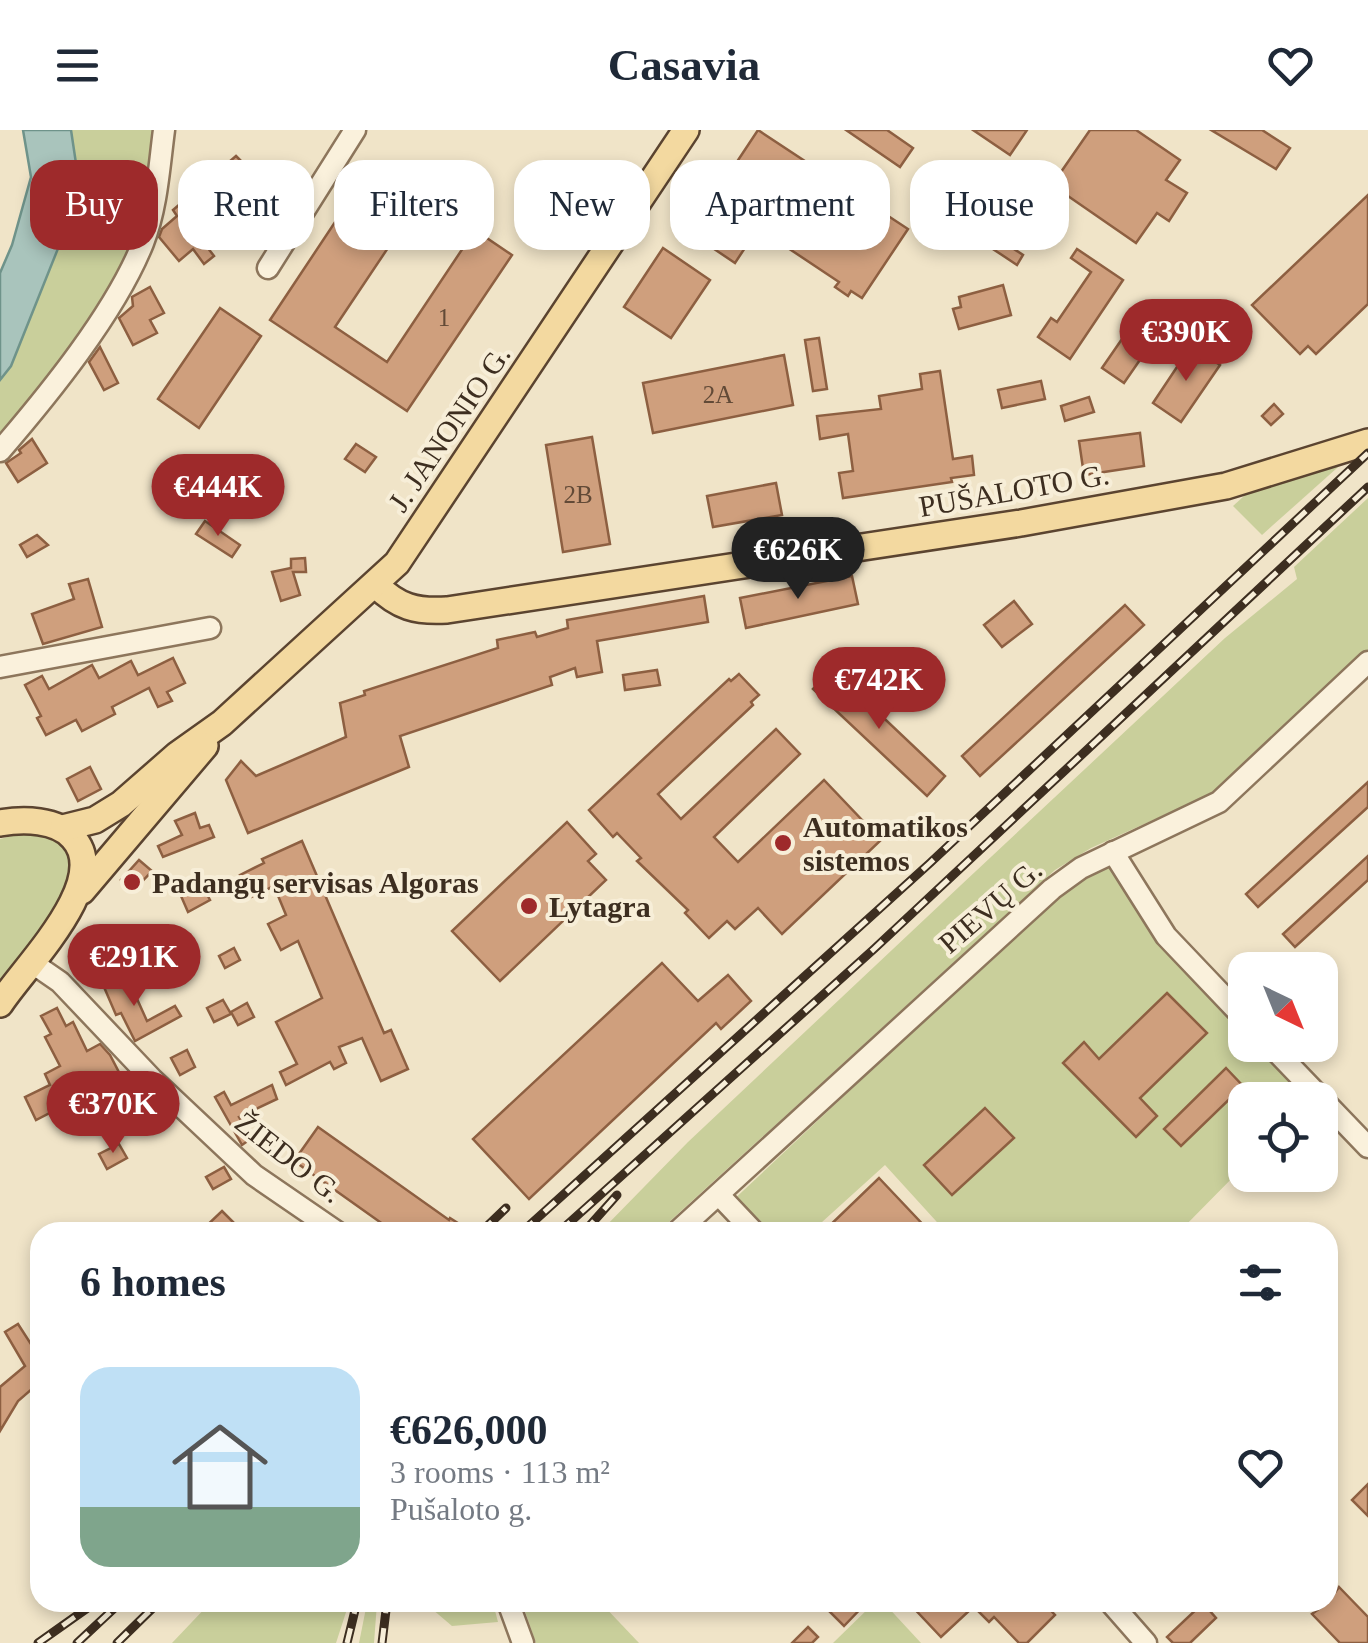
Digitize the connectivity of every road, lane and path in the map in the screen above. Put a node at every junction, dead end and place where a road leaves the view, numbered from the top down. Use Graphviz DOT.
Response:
graph roads {
  1 [pos="164,130"];
  2 [pos="355,130"];
  3 [pos="686,130"];
  4 [pos="268,268"];
  5 [pos="1368,442"];
  6 [pos="0,451"];
  7 [pos="376,585"];
  8 [pos="210,628"];
  9 [pos="1368,662"];
  10 [pos="0,667"];
  11 [pos="222,723"];
  12 [pos="2,821"];
  13 [pos="63,828"];
  14 [pos="1113,852"];
  15 [pos="76,899"];
  16 [pos="31,962"];
  17 [pos="3,995"];
  18 [pos="1228,1000"];
  19 [pos="1286,1062"];
  20 [pos="1368,1147"];
  21 [pos="718,1195"];
  22 [pos="322,1222"];
  23 [pos="688,1222"];
  24 [pos="744,1222"];
  25 [pos="511,1612"];
  26 [pos="1119,1612"];
  27 [pos="522,1643"];
  28 [pos="1146,1643"];
  1 -- 6 [label="street"];
  2 -- 4 [label="street"];
  3 -- 7 [label="main road, J. JANONIO G."];
  5 -- 7 [label="main road, PUŠALOTO G."];
  7 -- 11 [label="main road, J. JANONIO G."];
  8 -- 10 [label="street"];
  9 -- 14 [label="street, PIEVŲ G."];
  11 -- 13 [label="main road, J. JANONIO G."];
  11 -- 15 [label="main road, J. JANONIO G."];
  12 -- 13 [label="main road"];
  13 -- 15 [label="main road"];
  14 -- 18 [label="street"];
  14 -- 21 [label="street, PIEVŲ G."];
  15 -- 16 [label="main road, J. JANONIO G."];
  16 -- 17 [label="main road, J. JANONIO G."];
  16 -- 22 [label="street, ŽIEDO G."];
  19 -- 20 [label="street"];
  21 -- 23 [label="street, PIEVŲ G."];
  21 -- 24 [label="street"];
  25 -- 27 [label="street"];
  26 -- 28 [label="street"];
}
